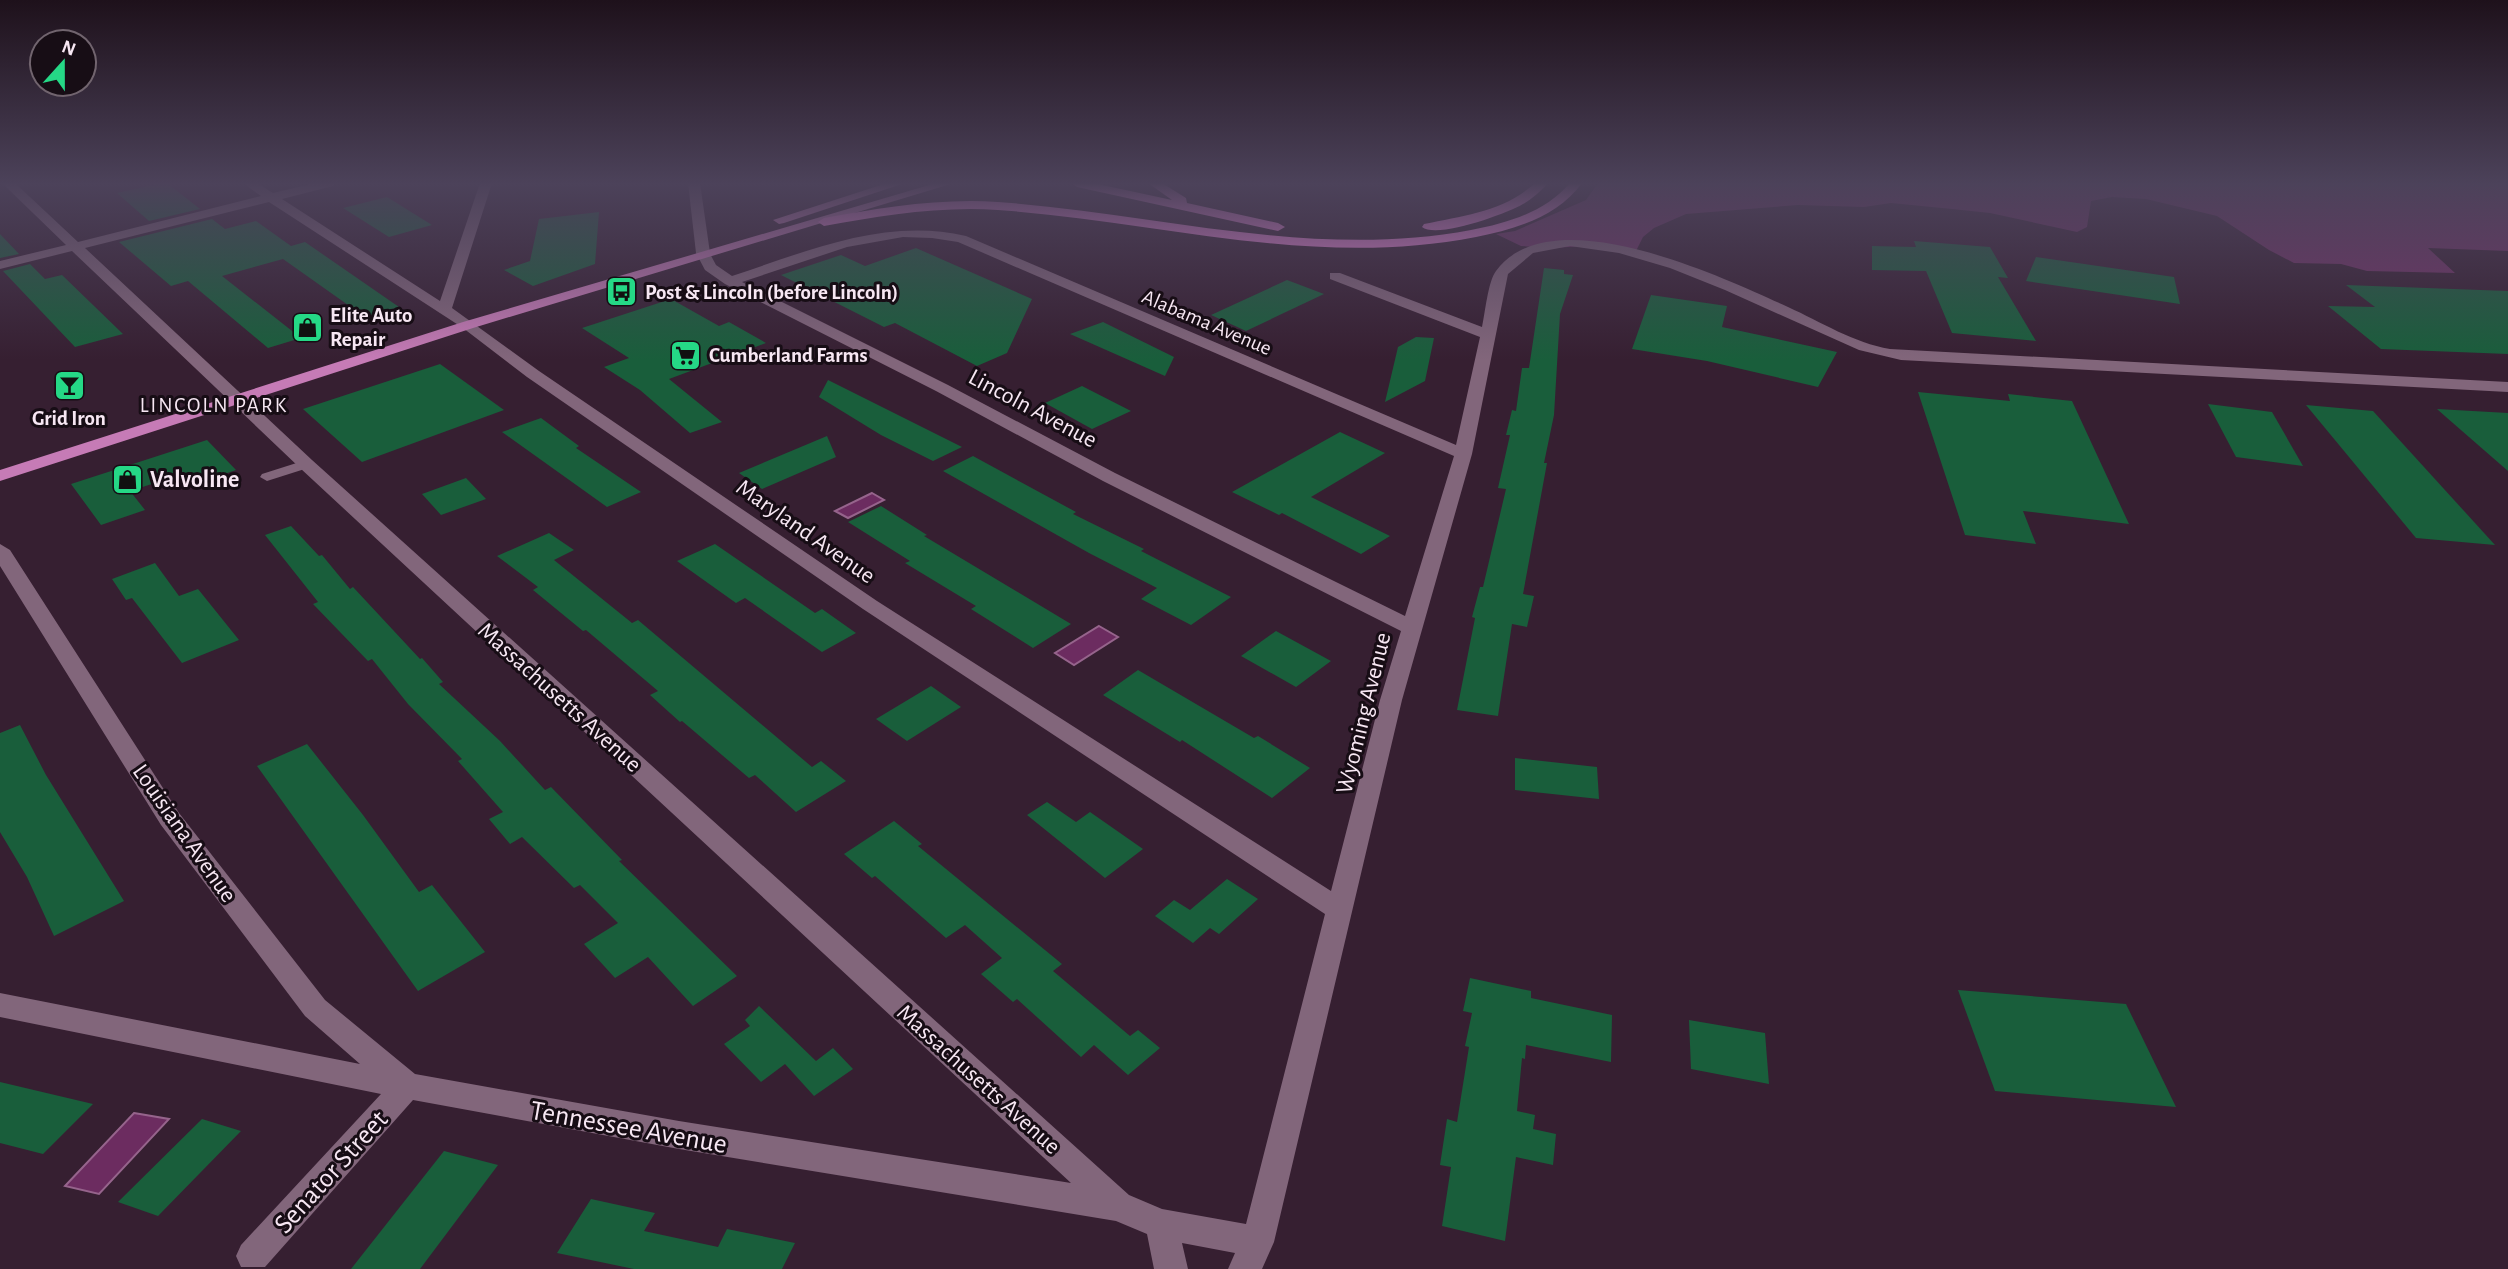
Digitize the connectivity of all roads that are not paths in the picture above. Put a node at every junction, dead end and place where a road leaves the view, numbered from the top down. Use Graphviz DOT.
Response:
graph roads {
  1 [pos="72,242"];
  2 [pos="91,242"];
  3 [pos="337,242"];
  4 [pos="467,242"];
  5 [pos="702,242"];
  6 [pos="728,242"];
  7 [pos="745,242"];
  8 [pos="858,242"];
  9 [pos="969,242"];
  10 [pos="1298,242"];
  11 [pos="1412,242"];
  12 [pos="76,246"];
  13 [pos="703,253"];
  14 [pos="0,265"];
  15 [pos="1335,276"];
  16 [pos="730,281"];
  17 [pos="444,311"];
  18 [pos="467,325"];
  19 [pos="1489,335"];
  20 [pos="2508,387"];
  21 [pos="236,399"];
  22 [pos="1463,454"];
  23 [pos="306,464"];
  24 [pos="0,476"];
  25 [pos="267,477"];
  26 [pos="0,550"];
  27 [pos="1412,628"];
  28 [pos="1341,911"];
  29 [pos="0,1005"];
  30 [pos="407,1086"];
  31 [pos="1118,1206"];
  32 [pos="1161,1224"];
  33 [pos="253,1256"];
  34 [pos="1252,1256"];
  35 [pos="1171,1269"];
  1 -- 12 [label="street, Massachusetts Avenue"];
  2 -- 12 [label="street"];
  3 -- 17 [label="street, Maryland Avenue"];
  4 -- 17 [label="street"];
  5 -- 13 [label="street"];
  6 -- 13 [label="main road"];
  7 -- 13 [label="main road"];
  8 -- 16 [label="street, Alabama Avenue"];
  9 -- 22 [label="street, Alabama Avenue"];
  10 -- 11 [label="highway"];
  12 -- 14 [label="street"];
  12 -- 21 [label="street, Massachusetts Avenue"];
  13 -- 16 [label="street, Lincoln Avenue"];
  13 -- 18 [label="main road"];
  15 -- 19 [label="street"];
  16 -- 27 [label="street, Lincoln Avenue"];
  17 -- 18 [label="street, Maryland Avenue"];
  18 -- 21 [label="main road"];
  18 -- 28 [label="street, Maryland Avenue"];
  19 -- 20 [label="street, Wyoming Avenue"];
  19 -- 22 [label="street, Wyoming Avenue"];
  21 -- 23 [label="street, Massachusetts Avenue"];
  21 -- 24 [label="main road"];
  22 -- 27 [label="street, Wyoming Avenue"];
  23 -- 25 [label="lane"];
  23 -- 31 [label="street, Massachusetts Avenue"];
  26 -- 30 [label="street, Louisiana Avenue"];
  27 -- 28 [label="street, Wyoming Avenue"];
  28 -- 34 [label="street, Wyoming Avenue"];
  29 -- 30 [label="street, Tennessee Avenue"];
  30 -- 31 [label="street, Tennessee Avenue"];
  30 -- 33 [label="street, Senator Street"];
  31 -- 32 [label="street, Tennessee Avenue"];
  32 -- 34 [label="street, Tennessee Avenue"];
  32 -- 35 [label="street"];
}
